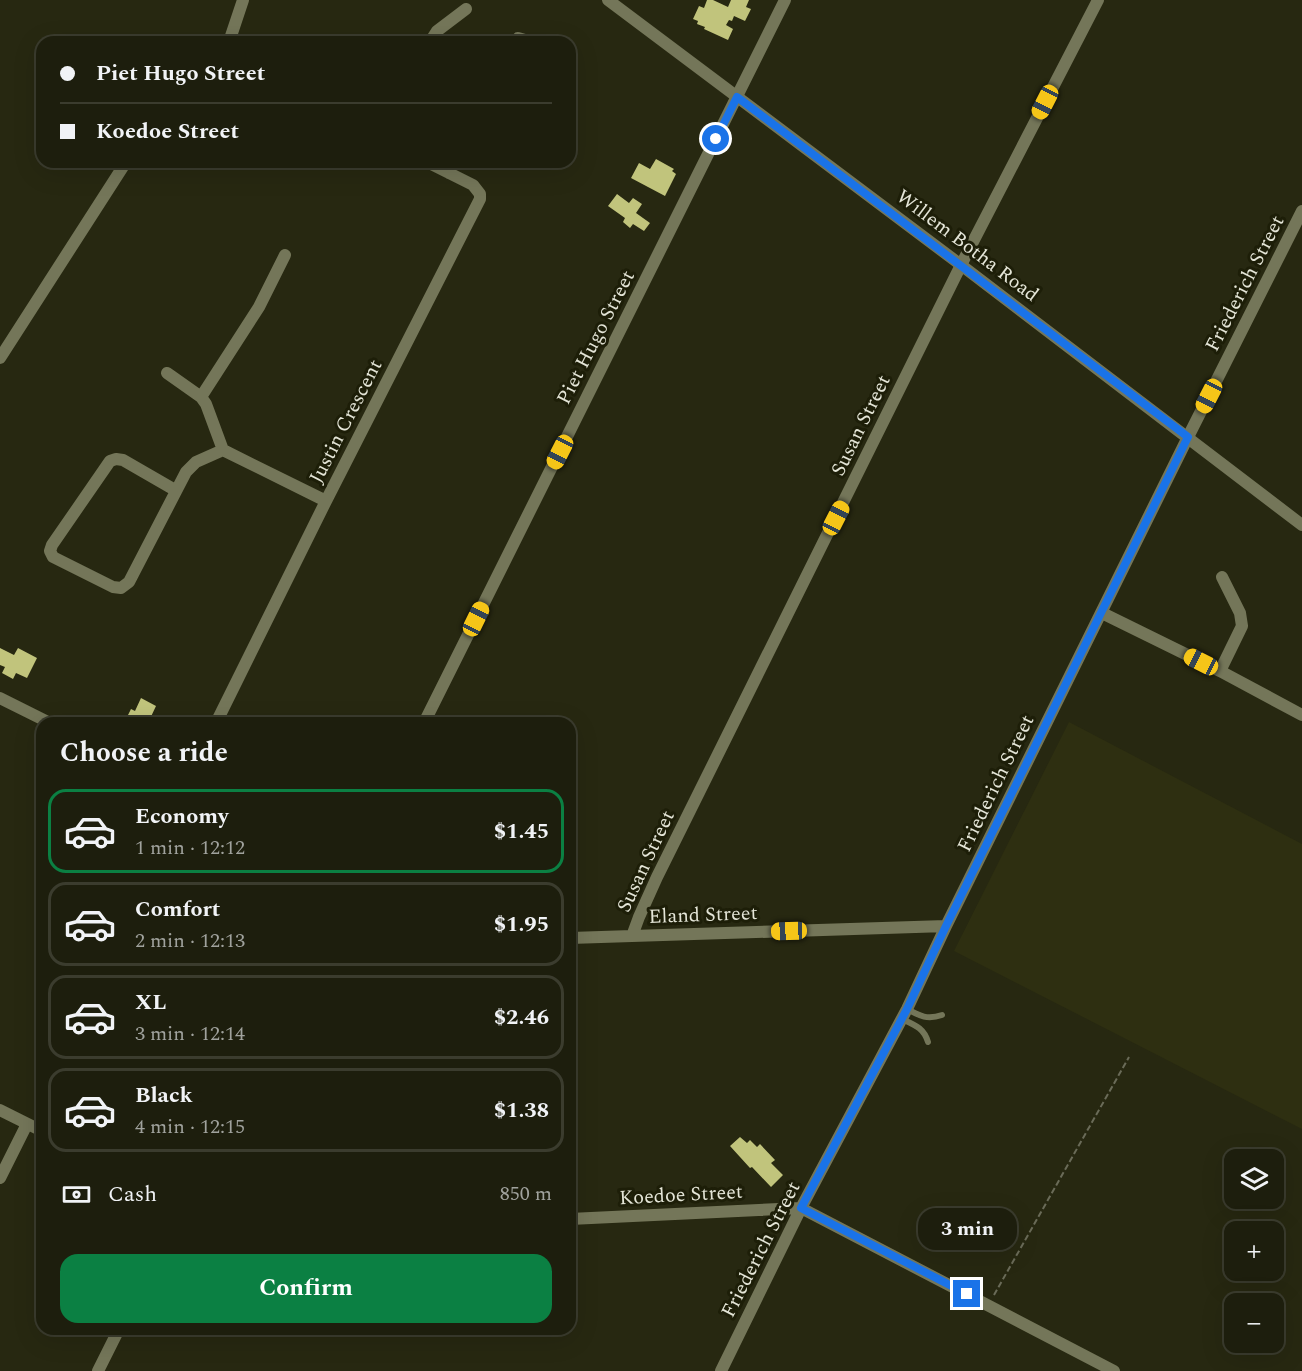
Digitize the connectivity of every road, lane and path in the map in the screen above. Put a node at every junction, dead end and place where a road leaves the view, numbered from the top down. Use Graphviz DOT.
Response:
graph roads {
  1 [pos="243,0"];
  2 [pos="608,0"];
  3 [pos="785,0"];
  4 [pos="1098,0"];
  5 [pos="466,9"];
  6 [pos="231,36"];
  7 [pos="434,36"];
  8 [pos="737,97"];
  9 [pos="122,168"];
  10 [pos="451,168"];
  11 [pos="1302,211"];
  12 [pos="285,255"];
  13 [pos="961,265"];
  14 [pos="0,358"];
  15 [pos="167,373"];
  16 [pos="201,397"];
  17 [pos="1188,437"];
  18 [pos="223,450"];
  19 [pos="175,490"];
  20 [pos="326,501"];
  21 [pos="1302,525"];
  22 [pos="1222,577"];
  23 [pos="1102,613"];
  24 [pos="1220,671"];
  25 [pos="0,698"];
  26 [pos="1302,715"];
  27 [pos="38,717"];
  28 [pos="219,717"];
  29 [pos="427,717"];
  30 [pos="946,926"];
  31 [pos="632,936"];
  32 [pos="576,938"];
  33 [pos="904,1014"];
  34 [pos="942,1015"];
  35 [pos="928,1042"];
  36 [pos="1129,1057"];
  37 [pos="0,1110"];
  38 [pos="27,1124"];
  39 [pos="36,1128"];
  40 [pos="0,1178"];
  41 [pos="801,1208"];
  42 [pos="576,1219"];
  43 [pos="988,1305"];
  44 [pos="116,1335"];
  45 [pos="98,1371"];
  46 [pos="721,1371"];
  47 [pos="1114,1371"];
  1 -- 6 [label="street"];
  2 -- 8 [label="street, Willem Botha Road"];
  3 -- 8 [label="street, Piet Hugo Street"];
  4 -- 13 [label="street, Susan Street"];
  5 -- 7 [label="street"];
  8 -- 13 [label="street, Willem Botha Road"];
  8 -- 29 [label="street, Piet Hugo Street"];
  9 -- 14 [label="street"];
  10 -- 20 [label="street, Justin Crescent"];
  11 -- 17 [label="street, Friederich Street"];
  12 -- 16 [label="street"];
  13 -- 17 [label="street, Willem Botha Road"];
  13 -- 31 [label="street, Susan Street"];
  15 -- 16 [label="street"];
  16 -- 18 [label="street"];
  17 -- 21 [label="street, Willem Botha Road"];
  17 -- 23 [label="street, Friederich Street"];
  18 -- 19 [label="street"];
  18 -- 20 [label="street"];
  19 -- 19 [label="street"];
  20 -- 28 [label="street, Justin Crescent"];
  22 -- 24 [label="street"];
  23 -- 24 [label="street"];
  23 -- 30 [label="street, Friederich Street"];
  24 -- 26 [label="street"];
  25 -- 27 [label="street"];
  30 -- 31 [label="street, Eland Street"];
  30 -- 33 [label="street, Friederich Street"];
  31 -- 32 [label="street, Eland Street"];
  33 -- 34 [label="lane"];
  33 -- 35 [label="lane"];
  33 -- 41 [label="street, Friederich Street"];
  36 -- 43 [label="path"];
  37 -- 38 [label="street"];
  38 -- 39 [label="street"];
  38 -- 40 [label="street"];
  41 -- 42 [label="street, Koedoe Street"];
  41 -- 43 [label="street"];
  41 -- 46 [label="street, Friederich Street"];
  43 -- 47 [label="street"];
  44 -- 45 [label="street"];
}
